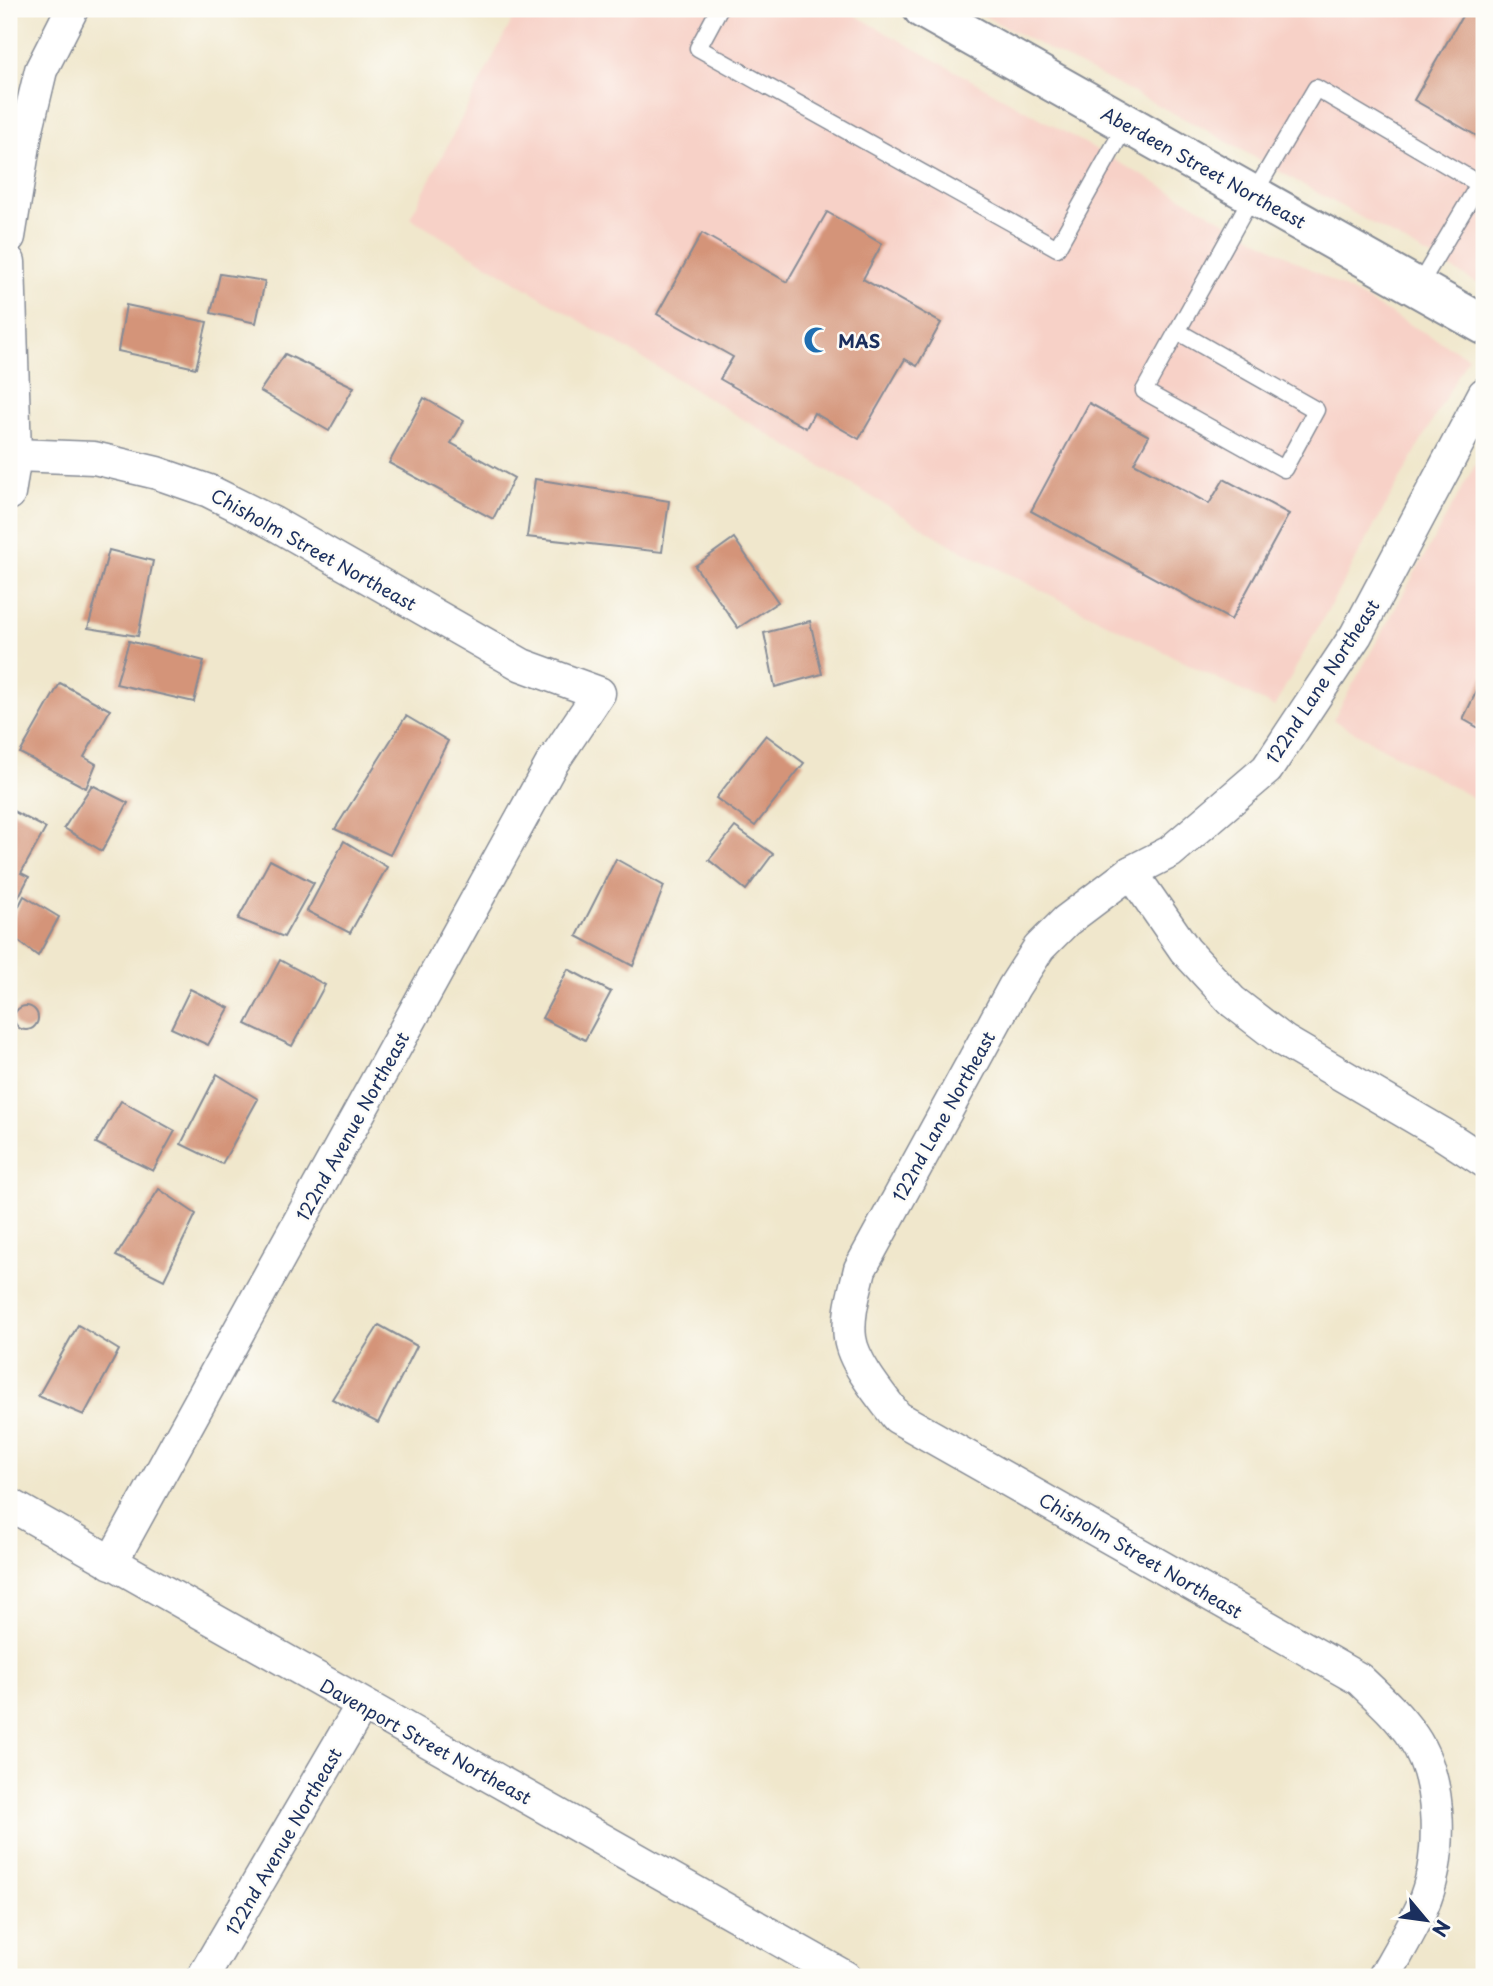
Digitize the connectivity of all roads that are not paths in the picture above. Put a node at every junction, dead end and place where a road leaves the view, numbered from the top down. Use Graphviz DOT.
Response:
graph roads {
  1 [pos="72,9"];
  2 [pos="719,9"];
  3 [pos="923,9"];
  4 [pos="1127,123"];
  5 [pos="1253,195"];
  6 [pos="9,237"];
  7 [pos="9,261"];
  8 [pos="1418,288"];
  9 [pos="1484,325"];
  10 [pos="1177,331"];
  11 [pos="1484,394"];
  12 [pos="15,455"];
  13 [pos="9,494"];
  14 [pos="599,693"];
  15 [pos="1132,872"];
  16 [pos="1484,1161"];
  17 [pos="850,1340"];
  18 [pos="9,1504"];
  19 [pos="111,1563"];
  20 [pos="362,1705"];
  21 [pos="203,1977"];
  22 [pos="845,1977"];
  23 [pos="1384,1977"];
  1 -- 6 [label="street"];
  2 -- 4 [label="lane"];
  3 -- 4 [label="street, Aberdeen Street Northeast"];
  4 -- 5 [label="street, Aberdeen Street Northeast"];
  5 -- 8 [label="street, Aberdeen Street Northeast"];
  5 -- 8 [label="lane"];
  5 -- 10 [label="lane"];
  7 -- 12 [label="street"];
  8 -- 9 [label="street, Aberdeen Street Northeast"];
  10 -- 10 [label="lane"];
  11 -- 15 [label="street, 122nd Lane Northeast"];
  12 -- 13 [label="street"];
  12 -- 14 [label="street, Chisholm Street Northeast"];
  14 -- 19 [label="street, 122nd Avenue Northeast"];
  15 -- 16 [label="street"];
  15 -- 17 [label="street, 122nd Lane Northeast"];
  17 -- 23 [label="street, Chisholm Street Northeast"];
  18 -- 19 [label="street, Davenport Street Northeast"];
  19 -- 20 [label="street, Davenport Street Northeast"];
  20 -- 21 [label="street, 122nd Avenue Northeast"];
  20 -- 22 [label="street, Davenport Street Northeast"];
}
